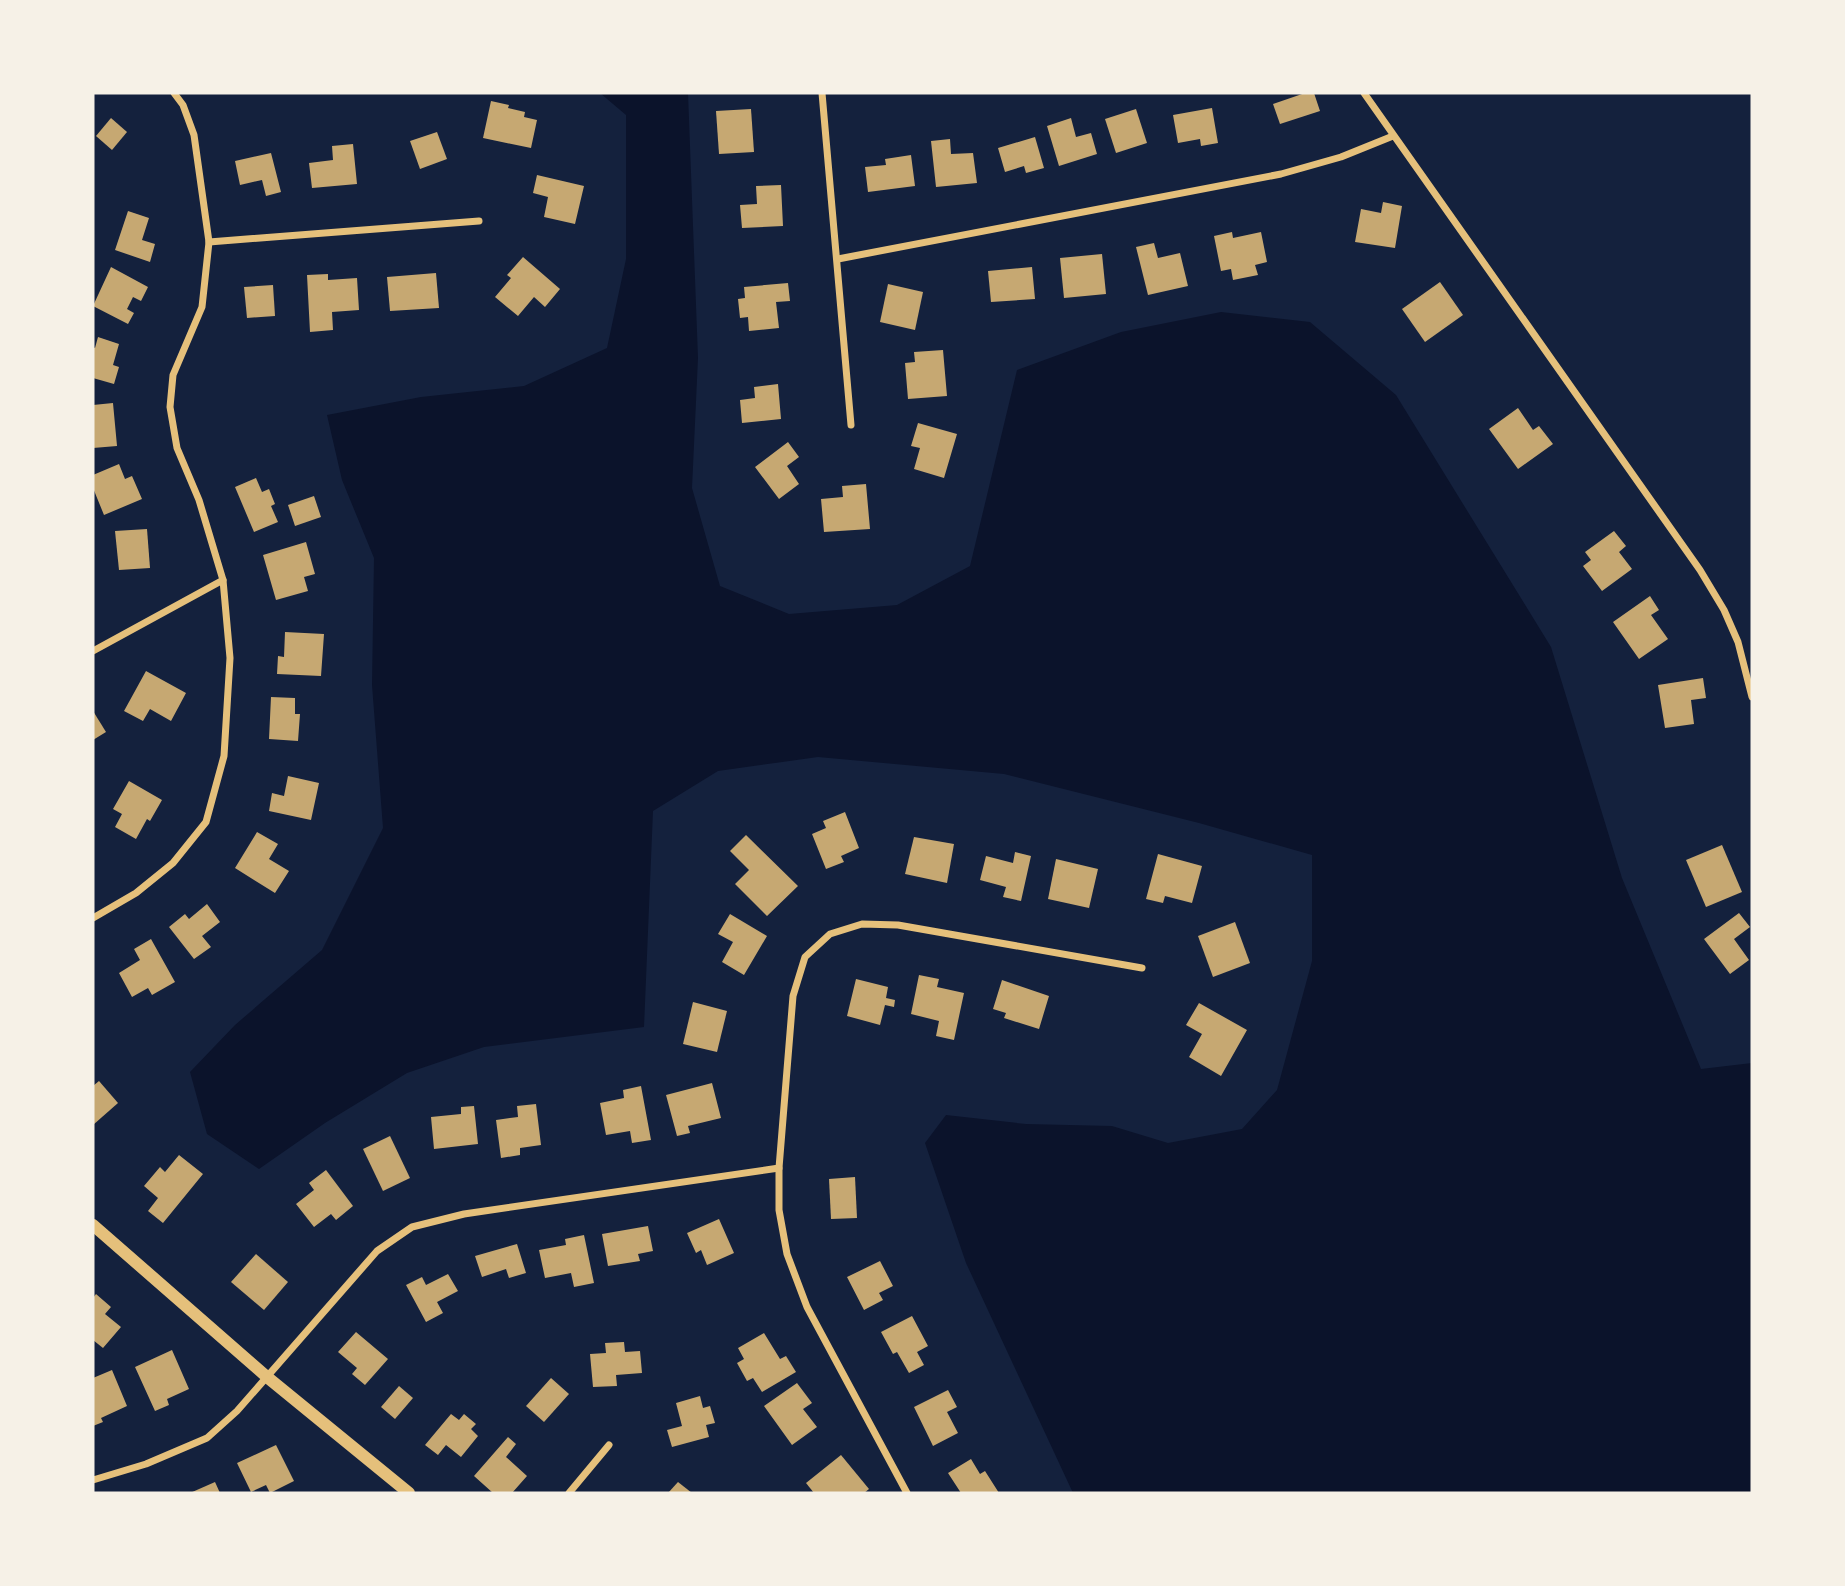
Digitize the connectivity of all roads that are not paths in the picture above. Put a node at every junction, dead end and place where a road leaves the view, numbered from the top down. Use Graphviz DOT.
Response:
graph roads {
  1 [pos="174,93"];
  2 [pos="822,93"];
  3 [pos="1364,93"];
  4 [pos="1393,136"];
  5 [pos="479,221"];
  6 [pos="209,242"];
  7 [pos="838,259"];
  8 [pos="851,425"];
  9 [pos="223,580"];
  10 [pos="93,651"];
  11 [pos="1752,697"];
  12 [pos="93,918"];
  13 [pos="1142,968"];
  14 [pos="779,1168"];
  15 [pos="93,1225"];
  16 [pos="267,1377"];
  17 [pos="609,1446"];
  18 [pos="93,1479"];
  19 [pos="409,1493"];
  20 [pos="569,1493"];
  21 [pos="907,1493"];
  1 -- 6 [label="street"];
  2 -- 7 [label="street"];
  3 -- 4 [label="street"];
  4 -- 7 [label="street"];
  4 -- 11 [label="street"];
  5 -- 6 [label="street"];
  6 -- 9 [label="street"];
  7 -- 8 [label="street"];
  9 -- 10 [label="street"];
  9 -- 12 [label="street"];
  13 -- 14 [label="street"];
  14 -- 16 [label="street"];
  14 -- 21 [label="street"];
  15 -- 16 [label="street"];
  16 -- 18 [label="street"];
  16 -- 19 [label="street"];
  17 -- 20 [label="street"];
}
